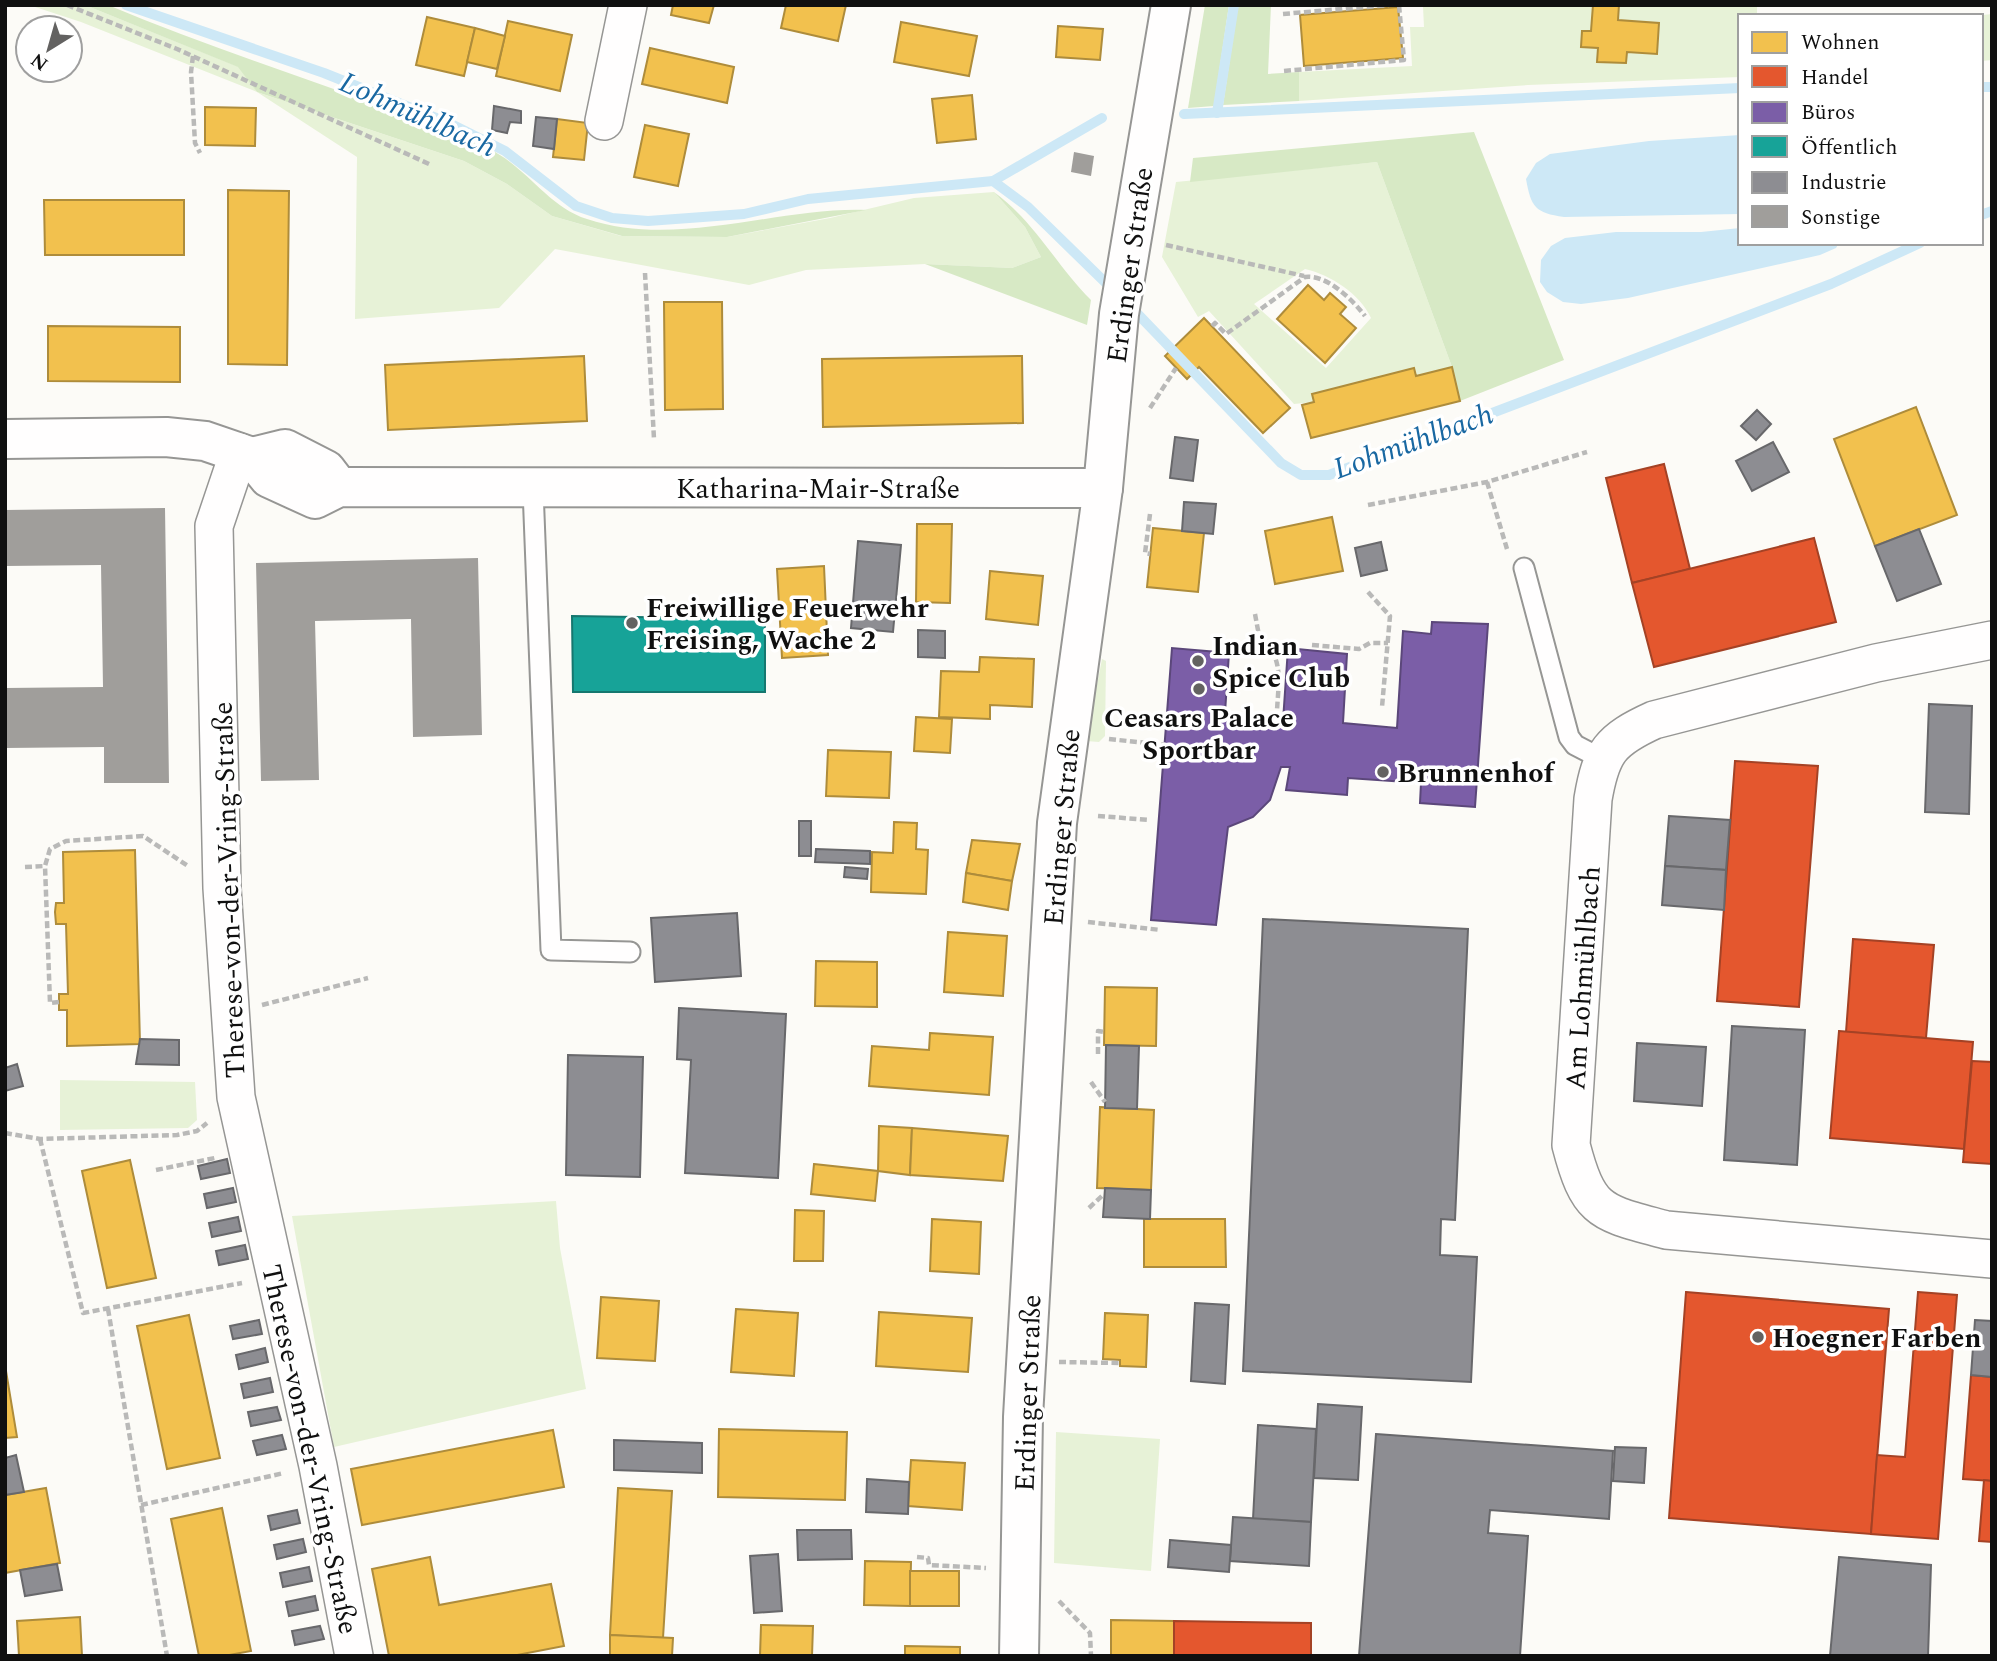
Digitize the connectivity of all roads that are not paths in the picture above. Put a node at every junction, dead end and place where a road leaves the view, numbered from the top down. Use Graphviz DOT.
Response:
graph roads {
  1 [pos="628,5"];
  2 [pos="1171,5"];
  3 [pos="604,121"];
  4 [pos="5,439"];
  5 [pos="246,454"];
  6 [pos="1103,488"];
  7 [pos="533,489"];
  8 [pos="1524,568"];
  9 [pos="1992,640"];
  10 [pos="1602,759"];
  11 [pos="629,952"];
  12 [pos="1992,1259"];
  13 [pos="354,1656"];
  14 [pos="1019,1656"];
  1 -- 3 [label="street"];
  2 -- 6 [label="street, Erdinger Straße"];
  4 -- 5 [label="street, Katharina-Mair-Straße"];
  5 -- 7 [label="street, Katharina-Mair-Straße"];
  5 -- 13 [label="street, Therese-von-der-Vring-Straße"];
  6 -- 7 [label="street, Katharina-Mair-Straße"];
  6 -- 14 [label="street, Erdinger Straße"];
  7 -- 11 [label="lane"];
  8 -- 10 [label="lane"];
  9 -- 10 [label="street, Am Lohmühlbach"];
  10 -- 12 [label="street, Am Lohmühlbach"];
}
